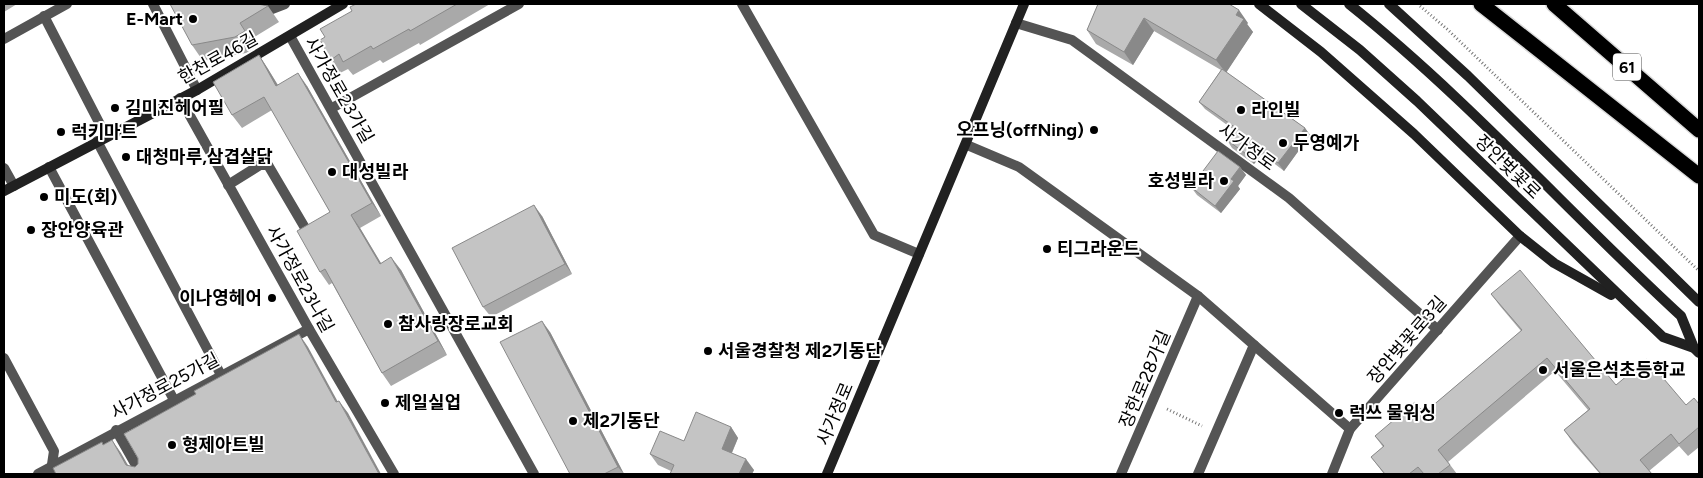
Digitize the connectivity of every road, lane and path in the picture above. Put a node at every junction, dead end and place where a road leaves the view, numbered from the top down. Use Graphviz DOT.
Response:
graph roads {
  1 [pos="67,4"];
  2 [pos="153,4"];
  3 [pos="251,4"];
  4 [pos="285,4"];
  5 [pos="343,4"];
  6 [pos="519,4"];
  7 [pos="742,4"];
  8 [pos="1024,4"];
  9 [pos="1259,4"];
  10 [pos="1302,4"];
  11 [pos="1349,4"];
  12 [pos="1389,4"];
  13 [pos="1418,4"];
  14 [pos="1481,4"];
  15 [pos="1554,4"];
  16 [pos="44,16"];
  17 [pos="1016,23"];
  18 [pos="290,36"];
  19 [pos="4,39"];
  20 [pos="197,90"];
  21 [pos="180,98"];
  22 [pos="332,108"];
  23 [pos="1699,130"];
  24 [pos="102,138"];
  25 [pos="966,145"];
  26 [pos="49,166"];
  27 [pos="4,168"];
  28 [pos="1699,176"];
  29 [pos="228,184"];
  30 [pos="14,186"];
  31 [pos="4,192"];
  32 [pos="308,233"];
  33 [pos="1520,236"];
  34 [pos="920,254"];
  35 [pos="1699,271"];
  36 [pos="1198,296"];
  37 [pos="1625,302"];
  38 [pos="1699,302"];
  39 [pos="309,329"];
  40 [pos="1438,330"];
  41 [pos="1254,345"];
  42 [pos="1696,351"];
  43 [pos="4,358"];
  44 [pos="221,375"];
  45 [pos="174,400"];
  46 [pos="1152,402"];
  47 [pos="1350,429"];
  48 [pos="116,430"];
  49 [pos="1216,432"];
  50 [pos="51,470"];
  51 [pos="38,474"];
  52 [pos="141,474"];
  53 [pos="394,474"];
  54 [pos="534,474"];
  55 [pos="827,474"];
  56 [pos="1121,474"];
  57 [pos="1198,474"];
  58 [pos="1332,474"];
  1 -- 16 [label="street"];
  2 -- 20 [label="street"];
  3 -- 4 [label="street"];
  5 -- 18 [label="main road, 한천로46길"];
  6 -- 22 [label="street"];
  7 -- 34 [label="street"];
  8 -- 17 [label="main road, 사가정로"];
  9 -- 33 [label="main road"];
  10 -- 37 [label="main road, 장안벚꽃로"];
  11 -- 42 [label="main road, 장안벚꽃로"];
  12 -- 38 [label="main road"];
  13 -- 35 [label="path"];
  14 -- 28 [label="highway"];
  15 -- 23 [label="highway, 61"];
  16 -- 19 [label="street"];
  16 -- 24 [label="street"];
  17 -- 25 [label="main road, 사가정로"];
  17 -- 40 [label="street, 사가정로"];
  18 -- 20 [label="main road, 한천로46길"];
  18 -- 22 [label="street, 사가정로23가길"];
  20 -- 21 [label="main road, 한천로46길"];
  21 -- 24 [label="main road, 한천로46길"];
  21 -- 29 [label="street, 사가정로23나길"];
  22 -- 54 [label="street, 사가정로23가길"];
  24 -- 26 [label="main road, 한천로46길"];
  24 -- 44 [label="street"];
  25 -- 34 [label="main road, 사가정로"];
  25 -- 36 [label="street"];
  26 -- 30 [label="main road, 한천로46길"];
  26 -- 45 [label="street"];
  27 -- 30 [label="street"];
  29 -- 32 [label="street"];
  29 -- 39 [label="street, 사가정로23나길"];
  30 -- 31 [label="main road, 한천로46길"];
  33 -- 37 [label="main road"];
  33 -- 40 [label="street, 장안벚꽃로3길"];
  34 -- 55 [label="main road, 사가정로"];
  36 -- 41 [label="street"];
  36 -- 46 [label="street, 장한로28가길"];
  37 -- 42 [label="main road, 장안벚꽃로"];
  39 -- 44 [label="street, 사가정로25가길"];
  39 -- 53 [label="street, 사가정로23나길"];
  40 -- 47 [label="street, 장안벚꽃로3길"];
  41 -- 47 [label="street"];
  41 -- 49 [label="street"];
  43 -- 50 [label="street"];
  44 -- 45 [label="street, 사가정로25가길"];
  45 -- 48 [label="street, 사가정로25가길"];
  46 -- 49 [label="path"];
  46 -- 56 [label="street, 장한로28가길"];
  47 -- 58 [label="street, 장안벚꽃로3길"];
  48 -- 50 [label="street, 사가정로25가길"];
  48 -- 52 [label="street"];
  49 -- 57 [label="street"];
  50 -- 51 [label="street, 사가정로25가길"];
}
